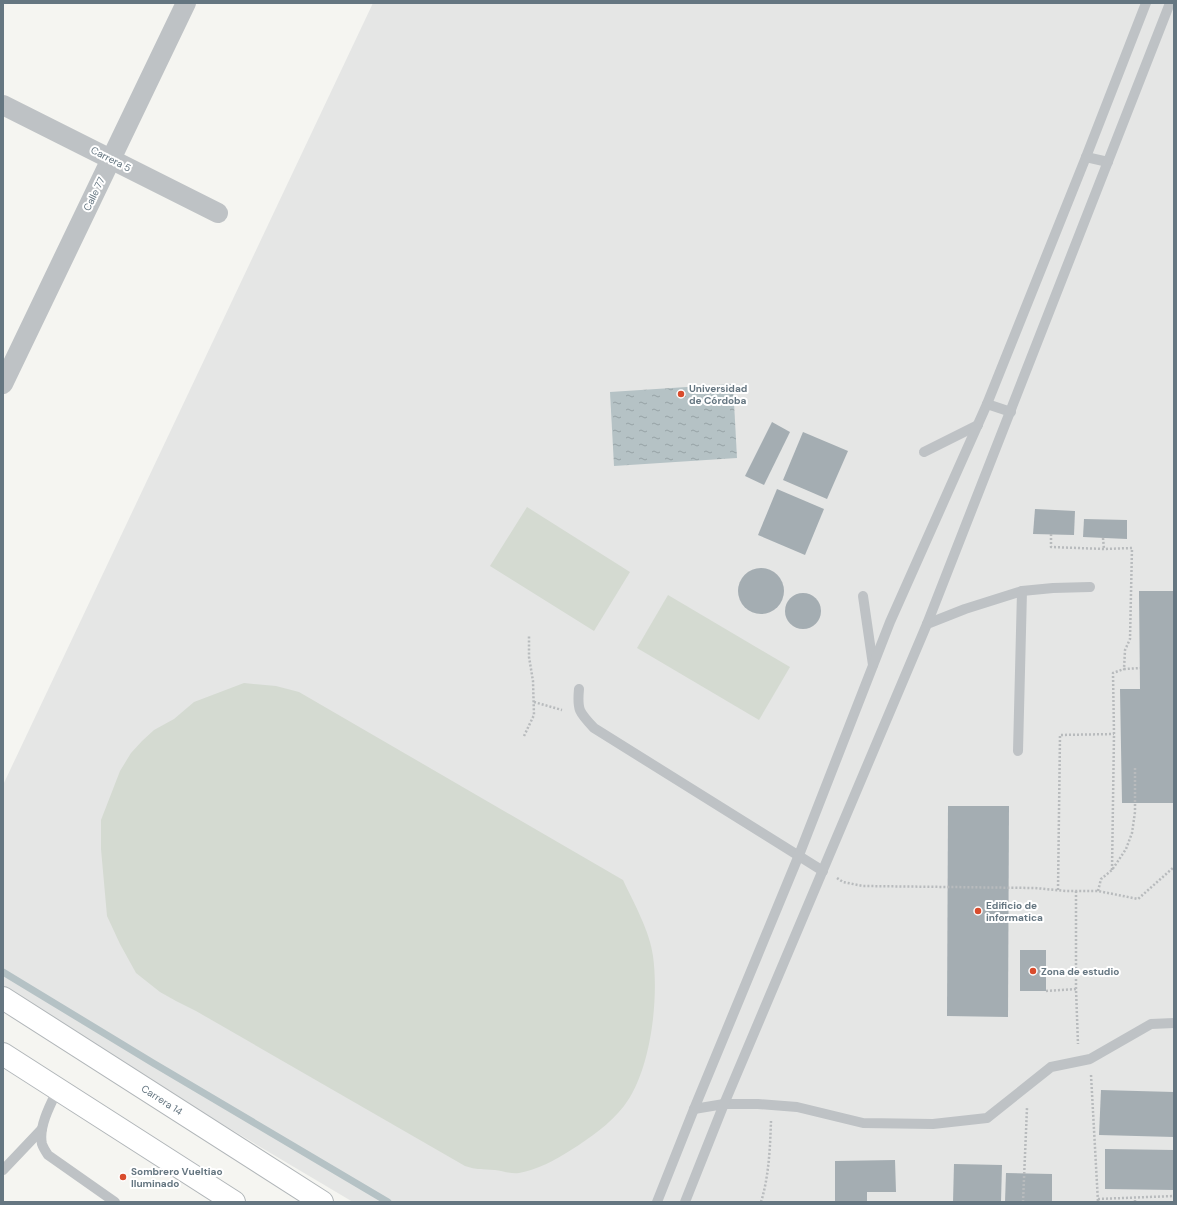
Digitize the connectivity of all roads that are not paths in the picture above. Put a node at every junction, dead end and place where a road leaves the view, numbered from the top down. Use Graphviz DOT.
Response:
graph roads {
  1 [pos="186,3"];
  2 [pos="1146,3"];
  3 [pos="1170,3"];
  4 [pos="3,105"];
  5 [pos="1086,157"];
  6 [pos="111,159"];
  7 [pos="1108,162"];
  8 [pos="218,213"];
  9 [pos="3,384"];
  10 [pos="987,404"];
  11 [pos="1011,412"];
  12 [pos="978,425"];
  13 [pos="924,452"];
  14 [pos="1090,587"];
  15 [pos="1022,591"];
  16 [pos="863,596"];
  17 [pos="927,624"];
  18 [pos="873,665"];
  19 [pos="579,689"];
  20 [pos="1018,751"];
  21 [pos="798,855"];
  22 [pos="823,871"];
  23 [pos="3,998"];
  24 [pos="1174,1023"];
  25 [pos="3,1054"];
  26 [pos="58,1089"];
  27 [pos="724,1104"];
  28 [pos="694,1109"];
  29 [pos="42,1129"];
  30 [pos="3,1170"];
  31 [pos="115,1202"];
  32 [pos="234,1202"];
  33 [pos="322,1202"];
  34 [pos="657,1202"];
  35 [pos="685,1202"];
  1 -- 6 [label="street, Calle 77"];
  2 -- 5 [label="lane"];
  3 -- 7 [label="lane"];
  4 -- 6 [label="street, Carrera 5"];
  5 -- 7 [label="lane"];
  5 -- 10 [label="lane"];
  6 -- 8 [label="street, Carrera 5"];
  6 -- 9 [label="street, Calle 77"];
  7 -- 11 [label="lane"];
  10 -- 11 [label="lane"];
  10 -- 12 [label="lane"];
  11 -- 17 [label="lane"];
  12 -- 13 [label="lane"];
  12 -- 18 [label="lane"];
  14 -- 15 [label="lane"];
  15 -- 17 [label="lane"];
  15 -- 20 [label="lane"];
  16 -- 18 [label="lane"];
  17 -- 22 [label="lane"];
  18 -- 21 [label="lane"];
  19 -- 21 [label="lane"];
  21 -- 22 [label="lane"];
  21 -- 28 [label="lane"];
  22 -- 27 [label="lane"];
  23 -- 33 [label="main road, Carrera 14"];
  24 -- 27 [label="lane"];
  25 -- 26 [label="main road"];
  26 -- 29 [label="lane"];
  26 -- 32 [label="main road"];
  27 -- 28 [label="lane"];
  27 -- 35 [label="lane"];
  28 -- 34 [label="lane"];
  29 -- 30 [label="lane"];
  29 -- 31 [label="lane"];
}
